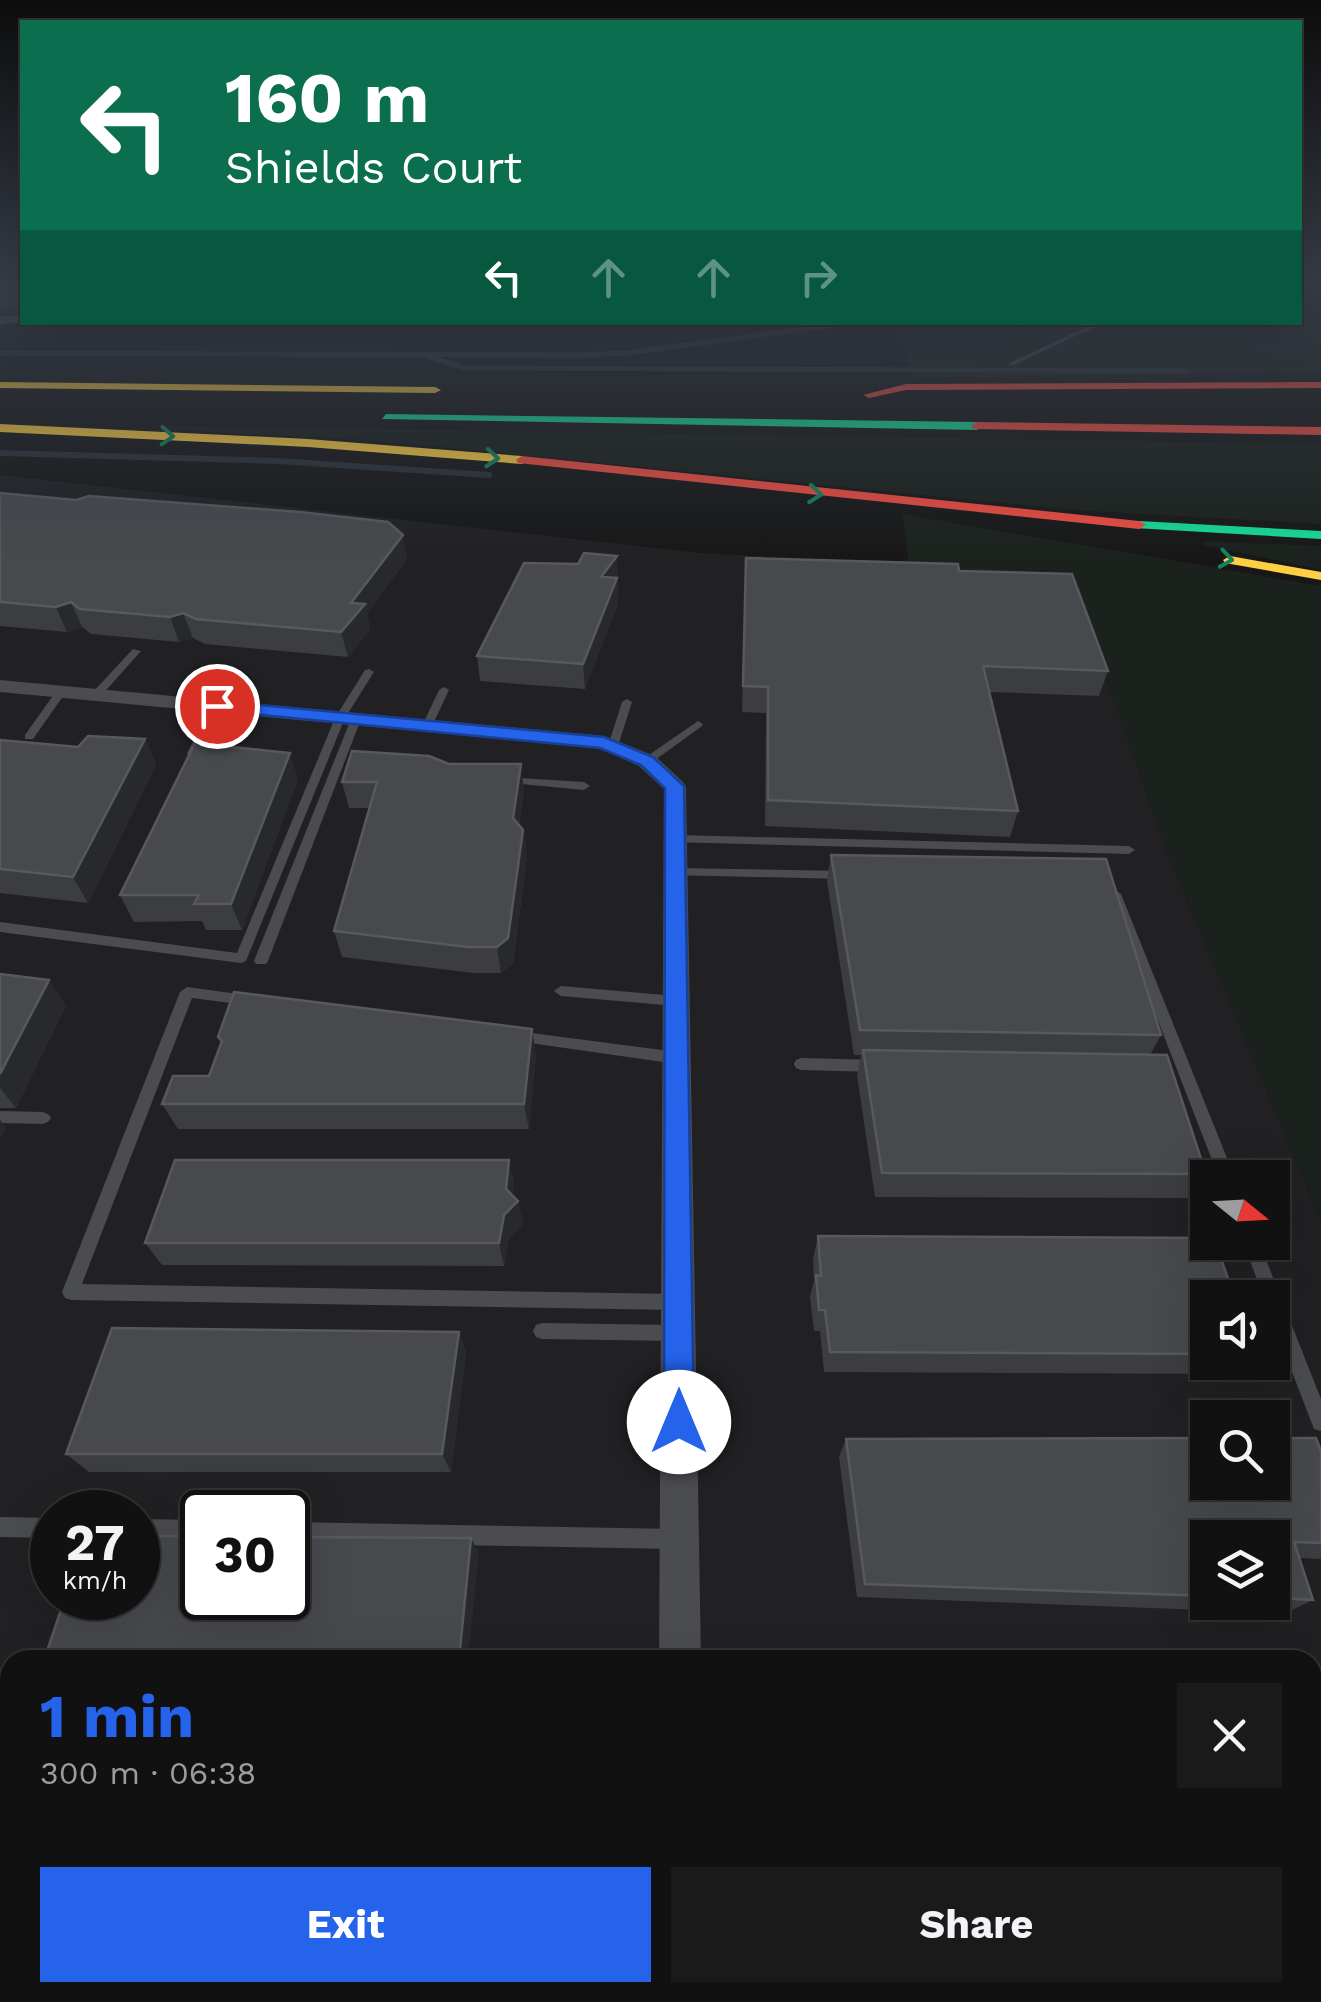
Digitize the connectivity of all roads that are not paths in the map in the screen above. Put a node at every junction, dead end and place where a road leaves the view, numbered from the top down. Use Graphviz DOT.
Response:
graph roads {
  1 [pos="1321,381"];
  2 [pos="0,385"];
  3 [pos="451,390"];
  4 [pos="1321,398"];
  5 [pos="0,414"];
  6 [pos="230,416"];
  7 [pos="369,417"];
  8 [pos="0,428"];
  9 [pos="1321,431"];
  10 [pos="853,498"];
  11 [pos="1321,535"];
  12 [pos="1174,551"];
  13 [pos="1212,557"];
  14 [pos="1321,576"];
  15 [pos="136,651"];
  16 [pos="369,672"];
  17 [pos="0,686"];
  18 [pos="444,690"];
  19 [pos="61,692"];
  20 [pos="96,695"];
  21 [pos="627,702"];
  22 [pos="217,706"];
  23 [pos="348,719"];
  24 [pos="698,724"];
  25 [pos="426,726"];
  26 [pos="28,737"];
  27 [pos="613,746"];
  28 [pos="192,753"];
  29 [pos="647,761"];
  30 [pos="338,767"];
  31 [pos="356,769"];
  32 [pos="489,779"];
  33 [pos="584,786"];
  34 [pos="675,839"];
  35 [pos="1130,850"];
  36 [pos="676,872"];
  37 [pos="857,875"];
  38 [pos="1109,878"];
  39 [pos="0,927"];
  40 [pos="261,960"];
  41 [pos="562,991"];
  42 [pos="676,1001"];
  43 [pos="266,1003"];
  44 [pos="502,1034"];
  45 [pos="676,1058"];
  46 [pos="801,1064"];
  47 [pos="898,1066"];
  48 [pos="1168,1071"];
  49 [pos="1188,1071"];
  50 [pos="0,1118"];
  51 [pos="43,1118"];
  52 [pos="1220,1160"];
  53 [pos="1258,1260"];
  54 [pos="678,1302"];
  55 [pos="542,1331"];
  56 [pos="678,1333"];
  57 [pos="1321,1422"];
  58 [pos="0,1526"];
  59 [pos="30,1527"];
  60 [pos="310,1532"];
  61 [pos="679,1539"];
  62 [pos="680,1650"];
  1 -- 4 [label="highway"];
  2 -- 3 [label="highway"];
  5 -- 6 [label="highway"];
  7 -- 9 [label="highway"];
  8 -- 10 [label="highway, one-way"];
  10 -- 11 [label="highway"];
  10 -- 12 [label="highway"];
  13 -- 14 [label="highway, one-way"];
  15 -- 20 [label="lane"];
  16 -- 23 [label="lane"];
  17 -- 19 [label="street"];
  18 -- 25 [label="lane"];
  19 -- 20 [label="street"];
  19 -- 26 [label="lane"];
  20 -- 22 [label="street"];
  21 -- 27 [label="lane"];
  22 -- 23 [label="street"];
  22 -- 28 [label="lane"];
  23 -- 25 [label="street"];
  23 -- 30 [label="lane"];
  23 -- 39 [label="lane"];
  24 -- 29 [label="lane"];
  25 -- 27 [label="street"];
  27 -- 29 [label="street"];
  29 -- 34 [label="street"];
  30 -- 31 [label="lane"];
  30 -- 40 [label="lane"];
  32 -- 33 [label="lane"];
  34 -- 35 [label="lane"];
  34 -- 36 [label="street"];
  36 -- 37 [label="lane"];
  36 -- 42 [label="street"];
  38 -- 49 [label="lane"];
  41 -- 42 [label="lane"];
  42 -- 45 [label="street"];
  43 -- 54 [label="lane"];
  44 -- 45 [label="lane"];
  45 -- 54 [label="street"];
  46 -- 47 [label="lane"];
  48 -- 49 [label="lane"];
  49 -- 52 [label="lane"];
  50 -- 51 [label="lane"];
  53 -- 57 [label="lane"];
  54 -- 56 [label="street"];
  55 -- 56 [label="lane"];
  56 -- 61 [label="street"];
  58 -- 59 [label="lane"];
  60 -- 61 [label="lane"];
  61 -- 62 [label="street"];
}
